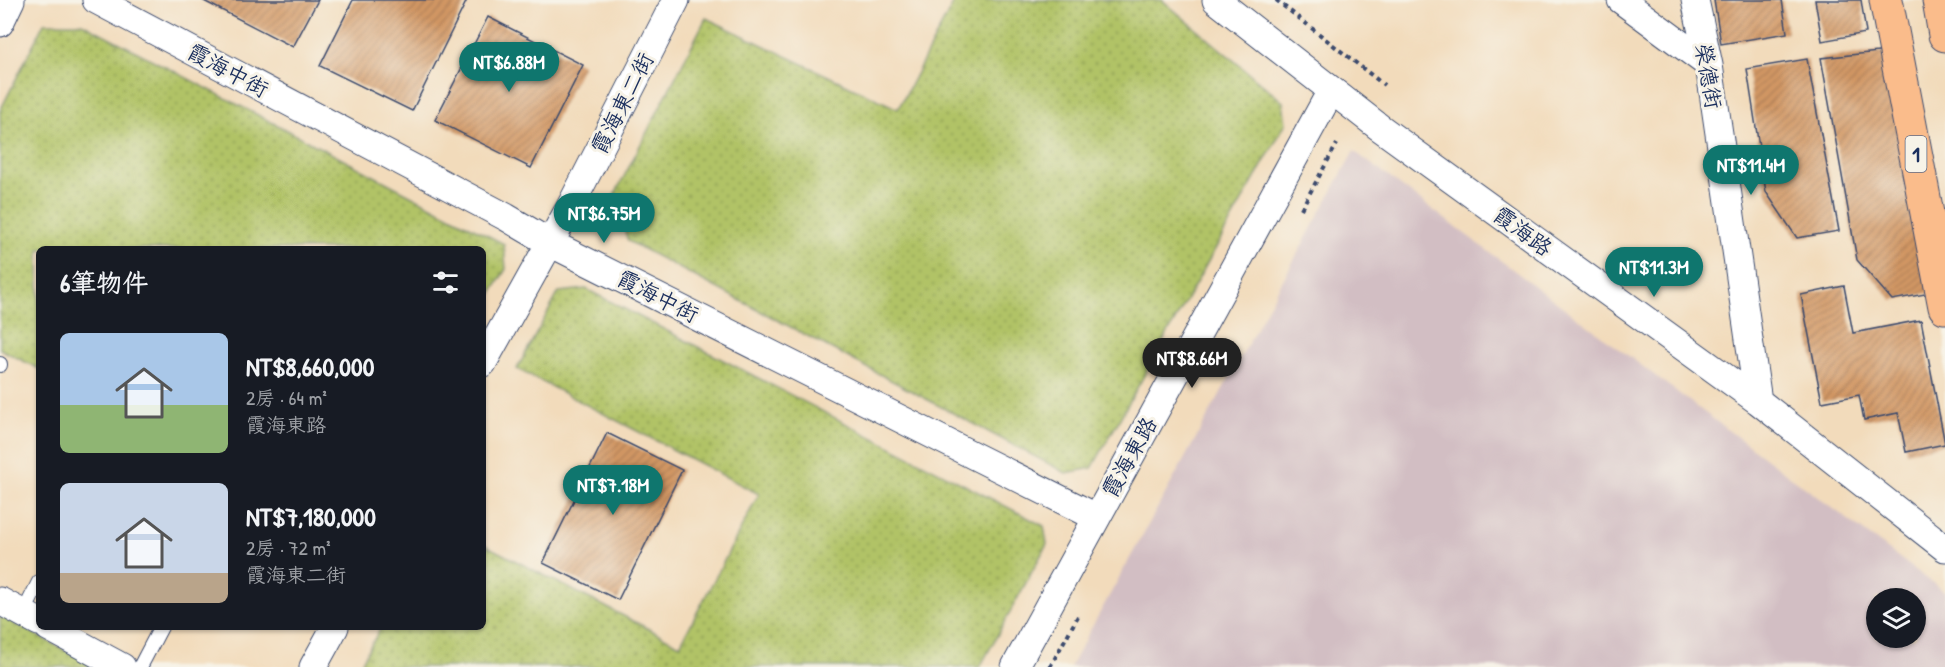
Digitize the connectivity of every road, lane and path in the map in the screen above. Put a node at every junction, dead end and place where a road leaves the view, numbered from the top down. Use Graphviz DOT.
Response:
graph roads {
  1 [pos="11,0"];
  2 [pos="96,0"];
  3 [pos="676,0"];
  4 [pos="1216,0"];
  5 [pos="1276,0"];
  6 [pos="1621,0"];
  7 [pos="1695,0"];
  8 [pos="1886,0"];
  9 [pos="1939,0"];
  10 [pos="0,23"];
  11 [pos="1945,35"];
  12 [pos="1709,65"];
  13 [pos="1384,86"];
  14 [pos="1331,91"];
  15 [pos="550,243"];
  16 [pos="1945,307"];
  17 [pos="486,358"];
  18 [pos="1758,401"];
  19 [pos="1096,517"];
  20 [pos="1945,548"];
  21 [pos="36,587"];
  22 [pos="21,612"];
  23 [pos="54,630"];
  24 [pos="159,630"];
  25 [pos="333,630"];
  26 [pos="122,667"];
  27 [pos="140,667"];
  28 [pos="313,667"];
  29 [pos="1015,667"];
  1 -- 10 [label="street"];
  2 -- 15 [label="street, 霞海中街"];
  3 -- 15 [label="street, 霞海東二街"];
  4 -- 14 [label="street, 霞海路"];
  5 -- 13 [label="path"];
  6 -- 12 [label="street"];
  7 -- 12 [label="street, 榮德街"];
  8 -- 16 [label="main road, 1"];
  9 -- 11 [label="main road"];
  12 -- 18 [label="street, 榮德街"];
  14 -- 18 [label="street, 霞海路"];
  14 -- 19 [label="street, 霞海東路"];
  15 -- 17 [label="street, 霞海東二街"];
  15 -- 19 [label="street, 霞海中街"];
  18 -- 20 [label="street, 霞海路"];
  19 -- 29 [label="street, 霞海東路"];
  21 -- 22 [label="lane"];
  23 -- 26 [label="street"];
  24 -- 27 [label="lane"];
  25 -- 28 [label="street"];
}
